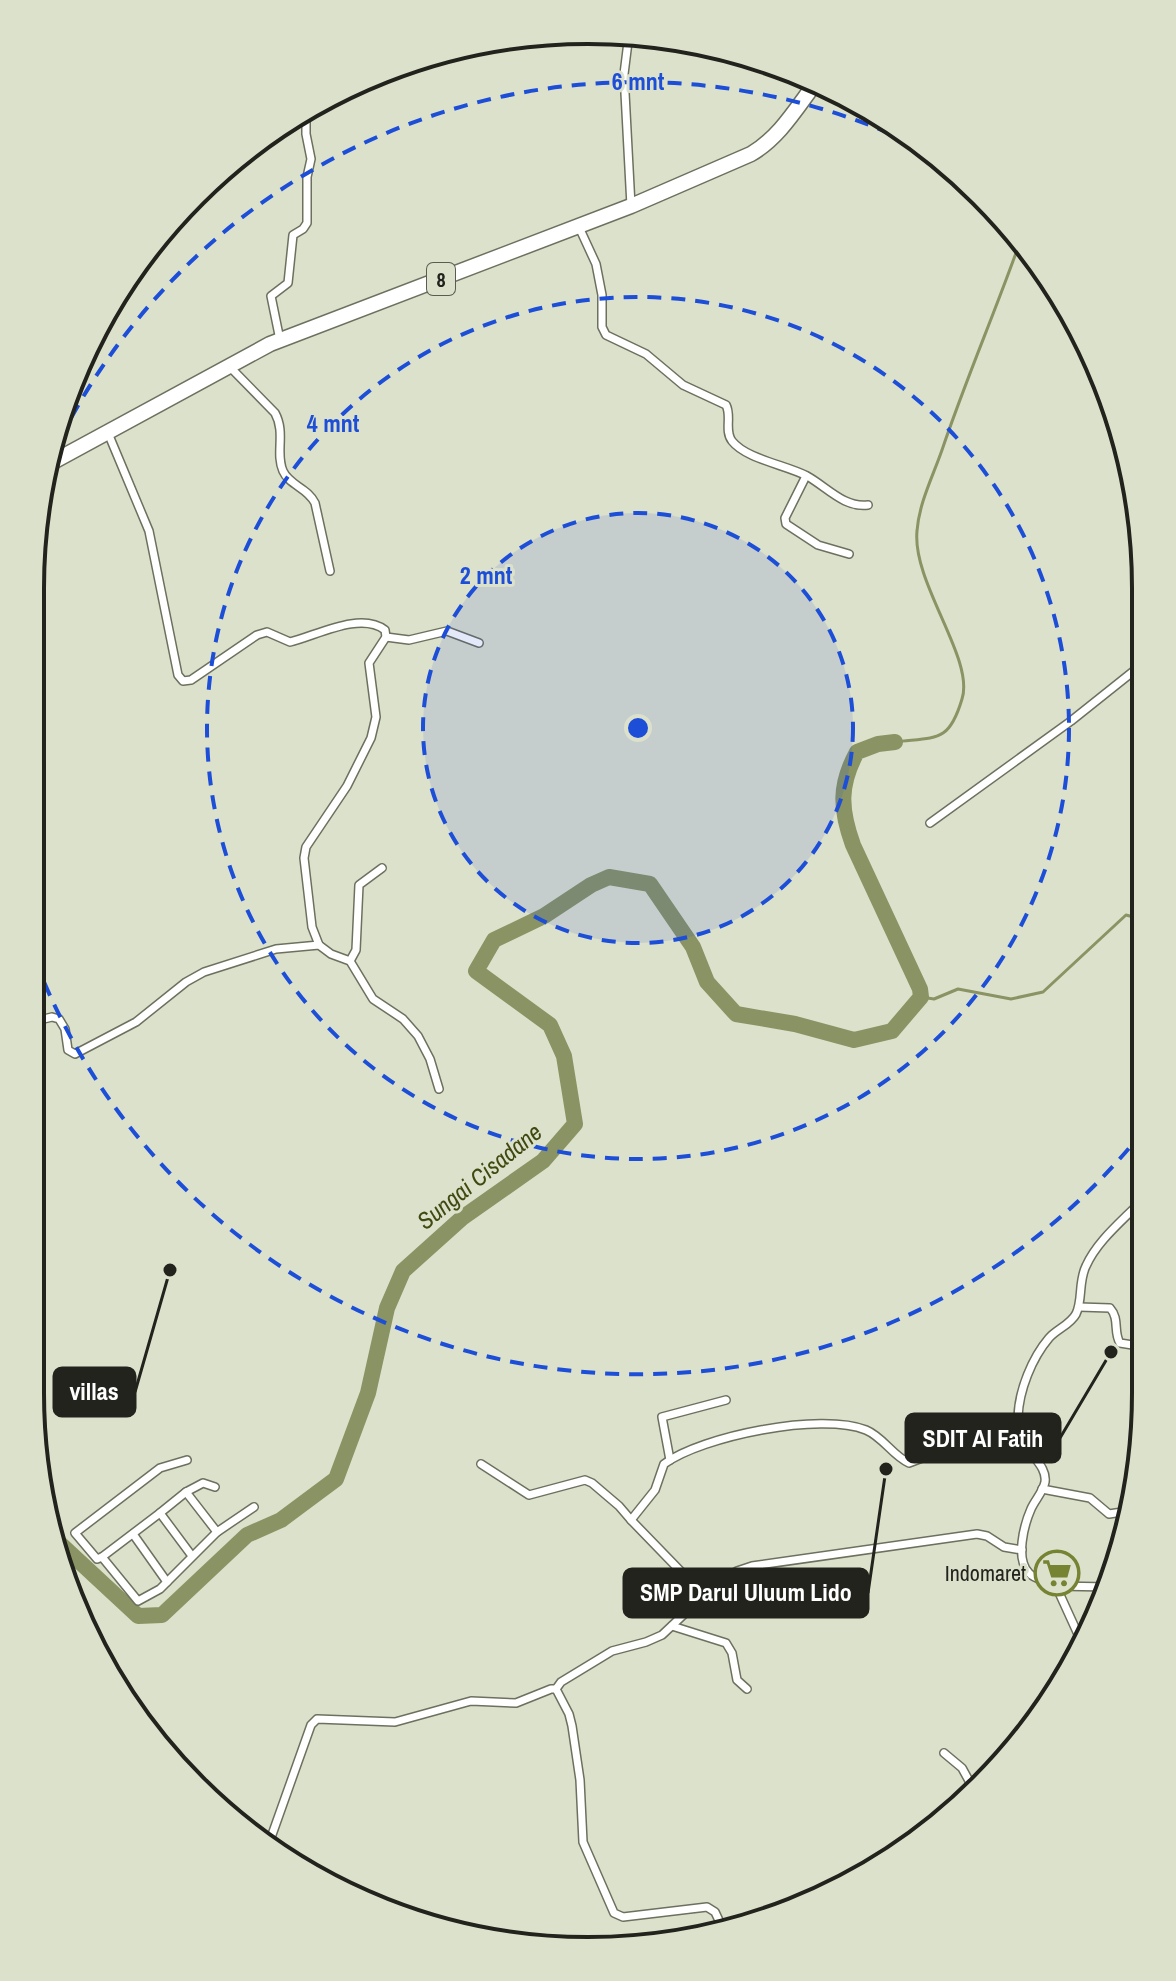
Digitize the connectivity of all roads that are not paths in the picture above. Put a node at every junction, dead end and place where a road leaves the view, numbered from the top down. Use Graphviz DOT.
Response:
graph roads {
  1 [pos="628,45"];
  2 [pos="810,91"];
  3 [pos="306,123"];
  4 [pos="631,206"];
  5 [pos="578,225"];
  6 [pos="280,340"];
  7 [pos="228,365"];
  8 [pos="107,433"];
  9 [pos="60,458"];
  10 [pos="806,476"];
  11 [pos="868,505"];
  12 [pos="849,554"];
  13 [pos="330,571"];
  14 [pos="386,637"];
  15 [pos="479,643"];
  16 [pos="1132,672"];
  17 [pos="930,823"];
  18 [pos="382,868"];
  19 [pos="319,945"];
  20 [pos="350,961"];
  21 [pos="44,1019"];
  22 [pos="439,1089"];
  23 [pos="1132,1210"];
  24 [pos="1079,1307"];
  25 [pos="1132,1346"];
  26 [pos="726,1400"];
  27 [pos="1018,1434"];
  28 [pos="187,1460"];
  29 [pos="670,1460"];
  30 [pos="481,1464"];
  31 [pos="215,1487"];
  32 [pos="1042,1489"];
  33 [pos="186,1492"];
  34 [pos="254,1507"];
  35 [pos="160,1513"];
  36 [pos="1119,1513"];
  37 [pos="631,1520"];
  38 [pos="217,1532"];
  39 [pos="133,1534"];
  40 [pos="1022,1550"];
  41 [pos="192,1556"];
  42 [pos="102,1557"];
  43 [pos="167,1582"];
  44 [pos="693,1584"];
  45 [pos="1056,1586"];
  46 [pos="1096,1587"];
  47 [pos="672,1626"];
  48 [pos="1077,1632"];
  49 [pos="556,1689"];
  50 [pos="747,1689"];
  51 [pos="944,1753"];
  52 [pos="969,1781"];
  53 [pos="272,1835"];
  54 [pos="720,1920"];
  1 -- 4 [label="street"];
  2 -- 4 [label="highway, 8"];
  3 -- 6 [label="street"];
  4 -- 5 [label="highway, 8"];
  5 -- 6 [label="highway, 8"];
  5 -- 10 [label="street"];
  6 -- 7 [label="highway, 8"];
  7 -- 8 [label="highway, 8"];
  7 -- 13 [label="street"];
  8 -- 9 [label="highway, 8"];
  8 -- 14 [label="street"];
  10 -- 11 [label="street"];
  10 -- 12 [label="street"];
  14 -- 15 [label="street"];
  14 -- 19 [label="street"];
  16 -- 17 [label="street"];
  18 -- 20 [label="street"];
  19 -- 20 [label="street"];
  19 -- 21 [label="street"];
  20 -- 22 [label="street"];
  23 -- 24 [label="street"];
  24 -- 25 [label="street"];
  24 -- 27 [label="street"];
  26 -- 29 [label="street"];
  27 -- 29 [label="street"];
  27 -- 32 [label="street"];
  28 -- 42 [label="street"];
  29 -- 37 [label="street"];
  30 -- 37 [label="street"];
  31 -- 33 [label="street"];
  32 -- 36 [label="street"];
  32 -- 40 [label="street"];
  33 -- 35 [label="street"];
  33 -- 38 [label="street"];
  34 -- 38 [label="street"];
  35 -- 39 [label="street"];
  35 -- 41 [label="street"];
  37 -- 44 [label="street"];
  38 -- 41 [label="street"];
  39 -- 42 [label="street"];
  39 -- 43 [label="street"];
  40 -- 45 [label="street"];
  40 -- 47 [label="street"];
  41 -- 43 [label="street"];
  42 -- 43 [label="street"];
  45 -- 46 [label="street"];
  45 -- 48 [label="street"];
  47 -- 49 [label="street"];
  47 -- 50 [label="street"];
  49 -- 53 [label="street"];
  49 -- 54 [label="street"];
  51 -- 52 [label="street"];
}
